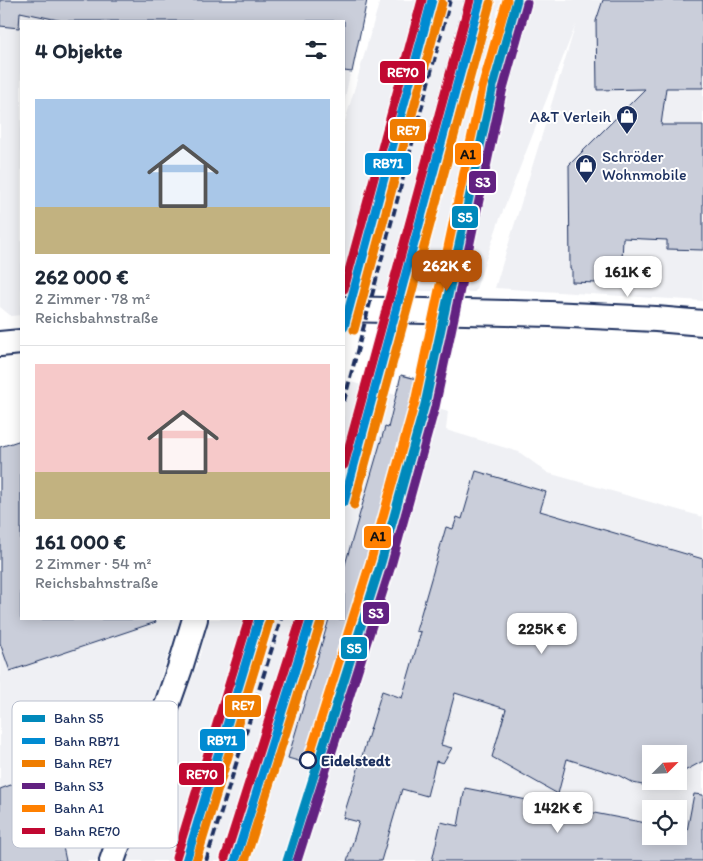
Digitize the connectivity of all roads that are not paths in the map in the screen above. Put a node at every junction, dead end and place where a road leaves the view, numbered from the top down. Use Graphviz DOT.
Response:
graph roads {
  1 [pos="345,309"];
  2 [pos="703,323"];
  3 [pos="20,342"];
  4 [pos="0,344"];
  5 [pos="195,620"];
  6 [pos="169,701"];
  7 [pos="117,848"];
  8 [pos="112,861"];
  1 -- 2 [label="street"];
  3 -- 4 [label="street"];
  5 -- 6 [label="street"];
  7 -- 8 [label="street"];
}
